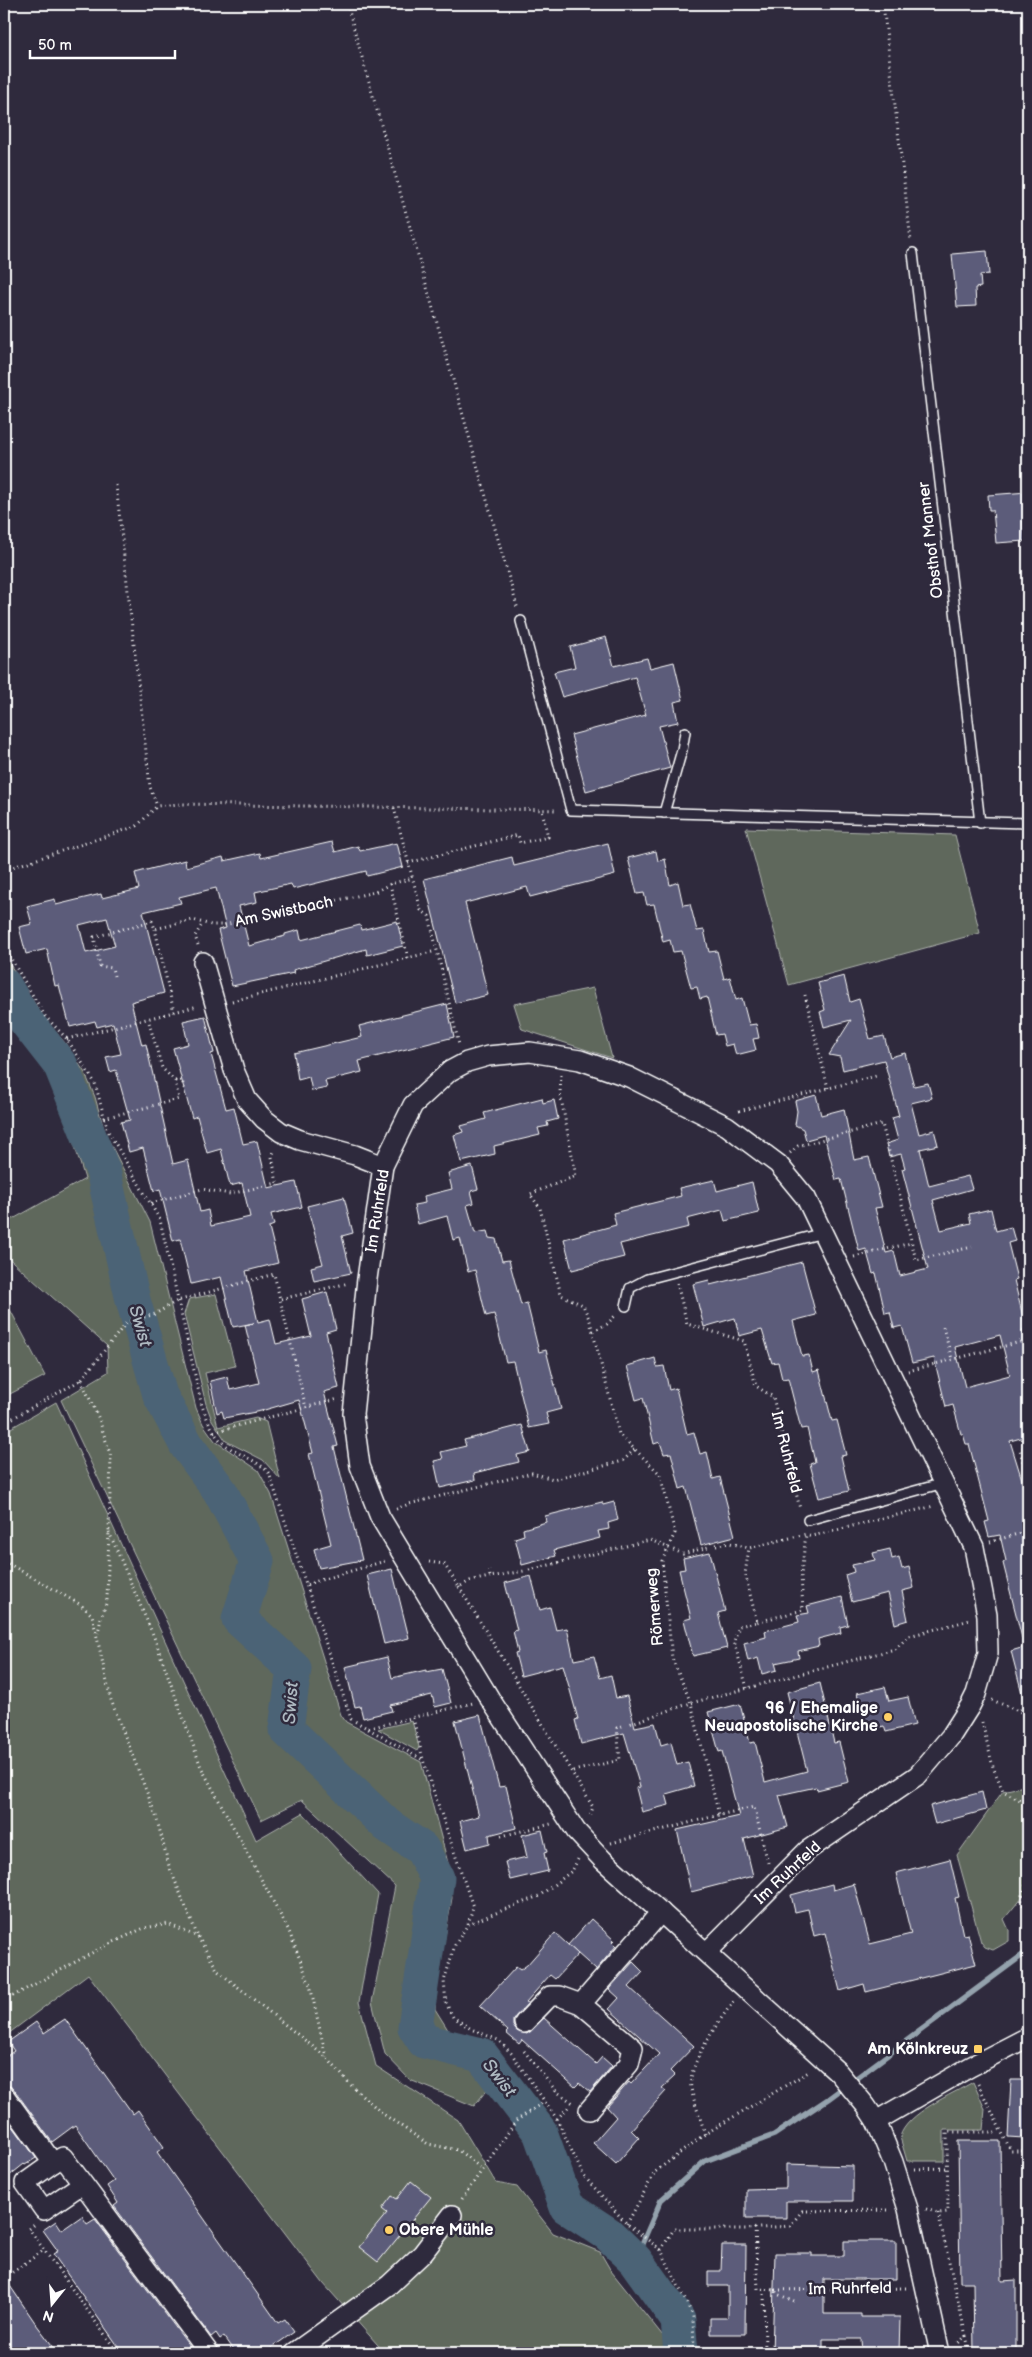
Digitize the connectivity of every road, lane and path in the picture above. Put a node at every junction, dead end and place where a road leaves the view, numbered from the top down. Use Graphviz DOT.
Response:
graph roads {
  1 [pos="347,4"];
  2 [pos="883,4"];
  3 [pos="913,253"];
  4 [pos="116,485"];
  5 [pos="521,621"];
  6 [pos="685,732"];
  7 [pos="158,806"];
  8 [pos="394,808"];
  9 [pos="542,810"];
  10 [pos="571,810"];
  11 [pos="664,813"];
  12 [pos="980,823"];
  13 [pos="1028,823"];
  14 [pos="408,864"];
  15 [pos="4,870"];
  16 [pos="413,878"];
  17 [pos="390,884"];
  18 [pos="155,929"];
  19 [pos="4,947"];
  20 [pos="436,951"];
  21 [pos="408,958"];
  22 [pos="203,962"];
  23 [pos="114,976"];
  24 [pos="805,995"];
  25 [pos="217,1005"];
  26 [pos="148,1019"];
  27 [pos="67,1039"];
  28 [pos="562,1057"];
  29 [pos="467,1062"];
  30 [pos="876,1076"];
  31 [pos="175,1082"];
  32 [pos="828,1088"];
  33 [pos="186,1091"];
  34 [pos="104,1118"];
  35 [pos="727,1126"];
  36 [pos="281,1132"];
  37 [pos="778,1164"];
  38 [pos="383,1166"];
  39 [pos="151,1203"];
  40 [pos="823,1233"];
  41 [pos="911,1243"];
  42 [pos="972,1247"];
  43 [pos="837,1262"];
  44 [pos="675,1273"];
  45 [pos="368,1279"];
  46 [pos="281,1299"];
  47 [pos="178,1301"];
  48 [pos="626,1306"];
  49 [pos="943,1327"];
  50 [pos="593,1331"];
  51 [pos="1028,1340"];
  52 [pos="952,1359"];
  53 [pos="892,1376"];
  54 [pos="80,1380"];
  55 [pos="355,1394"];
  56 [pos="306,1408"];
  57 [pos="4,1423"];
  58 [pos="214,1432"];
  59 [pos="1028,1447"];
  60 [pos="635,1449"];
  61 [pos="944,1483"];
  62 [pos="1028,1484"];
  63 [pos="953,1502"];
  64 [pos="380,1517"];
  65 [pos="804,1520"];
  66 [pos="1028,1531"];
  67 [pos="109,1532"];
  68 [pos="806,1534"];
  69 [pos="716,1545"];
  70 [pos="708,1547"];
  71 [pos="974,1547"];
  72 [pos="669,1548"];
  73 [pos="749,1548"];
  74 [pos="406,1560"];
  75 [pos="4,1561"];
  76 [pos="489,1570"];
  77 [pos="529,1570"];
  78 [pos="524,1571"];
  79 [pos="490,1577"];
  80 [pos="306,1584"];
  81 [pos="459,1587"];
  82 [pos="987,1615"];
  83 [pos="757,1622"];
  84 [pos="98,1634"];
  85 [pos="747,1688"];
  86 [pos="490,1699"];
  87 [pos="973,1700"];
  88 [pos="691,1703"];
  89 [pos="1028,1708"];
  90 [pos="1019,1710"];
  91 [pos="1028,1715"];
  92 [pos="413,1718"];
  93 [pos="629,1724"];
  94 [pos="622,1726"];
  95 [pos="368,1729"];
  96 [pos="424,1760"];
  97 [pos="573,1771"];
  98 [pos="1028,1804"];
  99 [pos="719,1815"];
  100 [pos="572,1824"];
  101 [pos="501,1836"];
  102 [pos="592,1849"];
  103 [pos="572,1871"];
  104 [pos="1028,1882"];
  105 [pos="776,1883"];
  106 [pos="661,1912"];
  107 [pos="1028,1914"];
  108 [pos="468,1924"];
  109 [pos="198,1937"];
  110 [pos="707,1952"];
  111 [pos="745,1987"];
  112 [pos="4,2002"];
  113 [pos="581,2004"];
  114 [pos="524,2023"];
  115 [pos="1028,2037"];
  116 [pos="524,2051"];
  117 [pos="326,2058"];
  118 [pos="832,2066"];
  119 [pos="970,2067"];
  120 [pos="4,2095"];
  121 [pos="545,2101"];
  122 [pos="580,2107"];
  123 [pos="871,2113"];
  124 [pos="557,2119"];
  125 [pos="999,2130"];
  126 [pos="705,2134"];
  127 [pos="1028,2151"];
  128 [pos="53,2163"];
  129 [pos="947,2168"];
  130 [pos="482,2169"];
  131 [pos="896,2173"];
  132 [pos="82,2184"];
  133 [pos="908,2209"];
  134 [pos="44,2210"];
  135 [pos="938,2213"];
  136 [pos="452,2214"];
  137 [pos="627,2224"];
  138 [pos="755,2228"];
  139 [pos="44,2250"];
  140 [pos="661,2250"];
  141 [pos="4,2278"];
  142 [pos="926,2288"];
  143 [pos="764,2289"];
  144 [pos="775,2290"];
  145 [pos="794,2302"];
  146 [pos="966,2336"];
  147 [pos="118,2353"];
  148 [pos="209,2353"];
  149 [pos="294,2353"];
  150 [pos="694,2353"];
  151 [pos="765,2353"];
  152 [pos="940,2353"];
  153 [pos="970,2353"];
  1 -- 5 [label="path"];
  2 -- 3 [label="path"];
  3 -- 12 [label="lane, Obsthof Manner"];
  4 -- 7 [label="path"];
  5 -- 10 [label="lane"];
  6 -- 11 [label="lane"];
  7 -- 8 [label="path"];
  7 -- 15 [label="path"];
  8 -- 9 [label="path"];
  8 -- 14 [label="path"];
  9 -- 10 [label="path"];
  9 -- 14 [label="path"];
  10 -- 11 [label="lane"];
  11 -- 12 [label="lane"];
  12 -- 13 [label="lane"];
  14 -- 16 [label="path"];
  16 -- 17 [label="path, Am Swistbach"];
  16 -- 20 [label="path"];
  17 -- 18 [label="path, Am Swistbach"];
  17 -- 21 [label="path"];
  18 -- 23 [label="path, Am Swistbach"];
  18 -- 26 [label="path"];
  19 -- 27 [label="path"];
  20 -- 21 [label="path"];
  20 -- 29 [label="path"];
  21 -- 25 [label="path"];
  22 -- 25 [label="street"];
  24 -- 32 [label="path"];
  25 -- 36 [label="street"];
  26 -- 27 [label="path"];
  26 -- 31 [label="path"];
  27 -- 34 [label="path"];
  28 -- 29 [label="street, Im Ruhrfeld"];
  28 -- 35 [label="street, Im Ruhrfeld"];
  28 -- 50 [label="path, Römerweg"];
  29 -- 38 [label="street, Im Ruhrfeld"];
  30 -- 32 [label="path"];
  31 -- 33 [label="path"];
  31 -- 34 [label="path"];
  32 -- 35 [label="path"];
  34 -- 39 [label="path"];
  35 -- 37 [label="street, Im Ruhrfeld"];
  36 -- 38 [label="street"];
  36 -- 39 [label="path"];
  37 -- 40 [label="street, Im Ruhrfeld"];
  37 -- 41 [label="path"];
  38 -- 45 [label="street, Im Ruhrfeld"];
  39 -- 47 [label="path"];
  40 -- 43 [label="street, Im Ruhrfeld"];
  40 -- 44 [label="lane"];
  41 -- 42 [label="path"];
  41 -- 43 [label="path"];
  43 -- 53 [label="street, Im Ruhrfeld"];
  44 -- 48 [label="lane"];
  44 -- 65 [label="path, Im Ruhrfeld"];
  45 -- 46 [label="path"];
  45 -- 55 [label="street, Im Ruhrfeld"];
  46 -- 47 [label="path"];
  46 -- 56 [label="path"];
  47 -- 54 [label="path"];
  47 -- 58 [label="path"];
  48 -- 50 [label="path"];
  49 -- 52 [label="path"];
  50 -- 60 [label="path, Römerweg"];
  51 -- 52 [label="path"];
  52 -- 53 [label="path"];
  53 -- 61 [label="street, Im Ruhrfeld"];
  54 -- 57 [label="path"];
  54 -- 67 [label="path"];
  55 -- 56 [label="path"];
  55 -- 64 [label="street, Im Ruhrfeld"];
  56 -- 58 [label="path"];
  58 -- 80 [label="path"];
  59 -- 62 [label="path"];
  60 -- 64 [label="path"];
  60 -- 72 [label="path, Römerweg"];
  61 -- 63 [label="street, Im Ruhrfeld"];
  61 -- 65 [label="lane"];
  63 -- 68 [label="path"];
  63 -- 71 [label="street, Im Ruhrfeld"];
  64 -- 74 [label="street, Im Ruhrfeld"];
  65 -- 68 [label="path, Im Ruhrfeld"];
  66 -- 71 [label="path"];
  67 -- 84 [label="path"];
  67 -- 117 [label="path"];
  68 -- 73 [label="path"];
  68 -- 83 [label="path, Im Ruhrfeld"];
  69 -- 73 [label="path"];
  70 -- 72 [label="path"];
  71 -- 82 [label="street, Im Ruhrfeld"];
  72 -- 77 [label="path"];
  72 -- 88 [label="path, Römerweg"];
  73 -- 83 [label="path"];
  74 -- 80 [label="path"];
  74 -- 81 [label="path"];
  74 -- 86 [label="street, Im Ruhrfeld"];
  75 -- 84 [label="path"];
  76 -- 79 [label="path"];
  78 -- 79 [label="path"];
  79 -- 81 [label="path"];
  80 -- 95 [label="path"];
  81 -- 97 [label="path"];
  82 -- 85 [label="path"];
  82 -- 87 [label="street, Im Ruhrfeld"];
  83 -- 85 [label="path"];
  84 -- 109 [label="path"];
  85 -- 88 [label="path"];
  86 -- 92 [label="path"];
  86 -- 100 [label="street, Im Ruhrfeld"];
  87 -- 90 [label="path"];
  87 -- 98 [label="path"];
  87 -- 105 [label="street, Im Ruhrfeld"];
  88 -- 93 [label="path"];
  88 -- 99 [label="path"];
  89 -- 90 [label="path"];
  90 -- 91 [label="path"];
  92 -- 95 [label="path"];
  92 -- 96 [label="path"];
  94 -- 97 [label="path"];
  95 -- 96 [label="path"];
  96 -- 108 [label="path"];
  97 -- 100 [label="path"];
  99 -- 102 [label="path"];
  99 -- 105 [label="path"];
  100 -- 101 [label="path"];
  100 -- 102 [label="street, Im Ruhrfeld"];
  102 -- 106 [label="street, Im Ruhrfeld"];
  103 -- 108 [label="path"];
  104 -- 107 [label="path"];
  105 -- 110 [label="street, Im Ruhrfeld"];
  106 -- 110 [label="street, Im Ruhrfeld"];
  106 -- 113 [label="street"];
  108 -- 121 [label="path"];
  109 -- 112 [label="path"];
  109 -- 117 [label="path"];
  110 -- 111 [label="street, Im Ruhrfeld"];
  111 -- 118 [label="street, Im Ruhrfeld"];
  111 -- 126 [label="path"];
  113 -- 114 [label="street"];
  113 -- 122 [label="street"];
  115 -- 119 [label="street"];
  116 -- 122 [label="path"];
  117 -- 130 [label="path"];
  118 -- 123 [label="street, Im Ruhrfeld"];
  118 -- 126 [label="path"];
  119 -- 123 [label="street"];
  119 -- 125 [label="path"];
  120 -- 128 [label="street"];
  121 -- 124 [label="path"];
  121 -- 130 [label="path"];
  122 -- 124 [label="path"];
  123 -- 131 [label="street, Im Ruhrfeld"];
  124 -- 137 [label="path"];
  125 -- 127 [label="path"];
  125 -- 129 [label="path"];
  126 -- 137 [label="path"];
  128 -- 132 [label="street"];
  128 -- 134 [label="street"];
  129 -- 131 [label="path"];
  129 -- 135 [label="path"];
  130 -- 136 [label="path"];
  131 -- 133 [label="street, Im Ruhrfeld"];
  132 -- 134 [label="street"];
  132 -- 148 [label="street"];
  133 -- 135 [label="path"];
  133 -- 138 [label="path"];
  133 -- 142 [label="street, Im Ruhrfeld"];
  134 -- 139 [label="path"];
  135 -- 146 [label="path"];
  136 -- 149 [label="street"];
  137 -- 140 [label="path"];
  138 -- 140 [label="path"];
  138 -- 143 [label="path"];
  139 -- 141 [label="path"];
  139 -- 147 [label="path"];
  140 -- 150 [label="path"];
  142 -- 144 [label="path, Im Ruhrfeld"];
  142 -- 152 [label="street, Im Ruhrfeld"];
  143 -- 144 [label="path, Im Ruhrfeld"];
  143 -- 151 [label="path"];
  144 -- 145 [label="path"];
  146 -- 152 [label="path"];
  146 -- 153 [label="path"];
}
